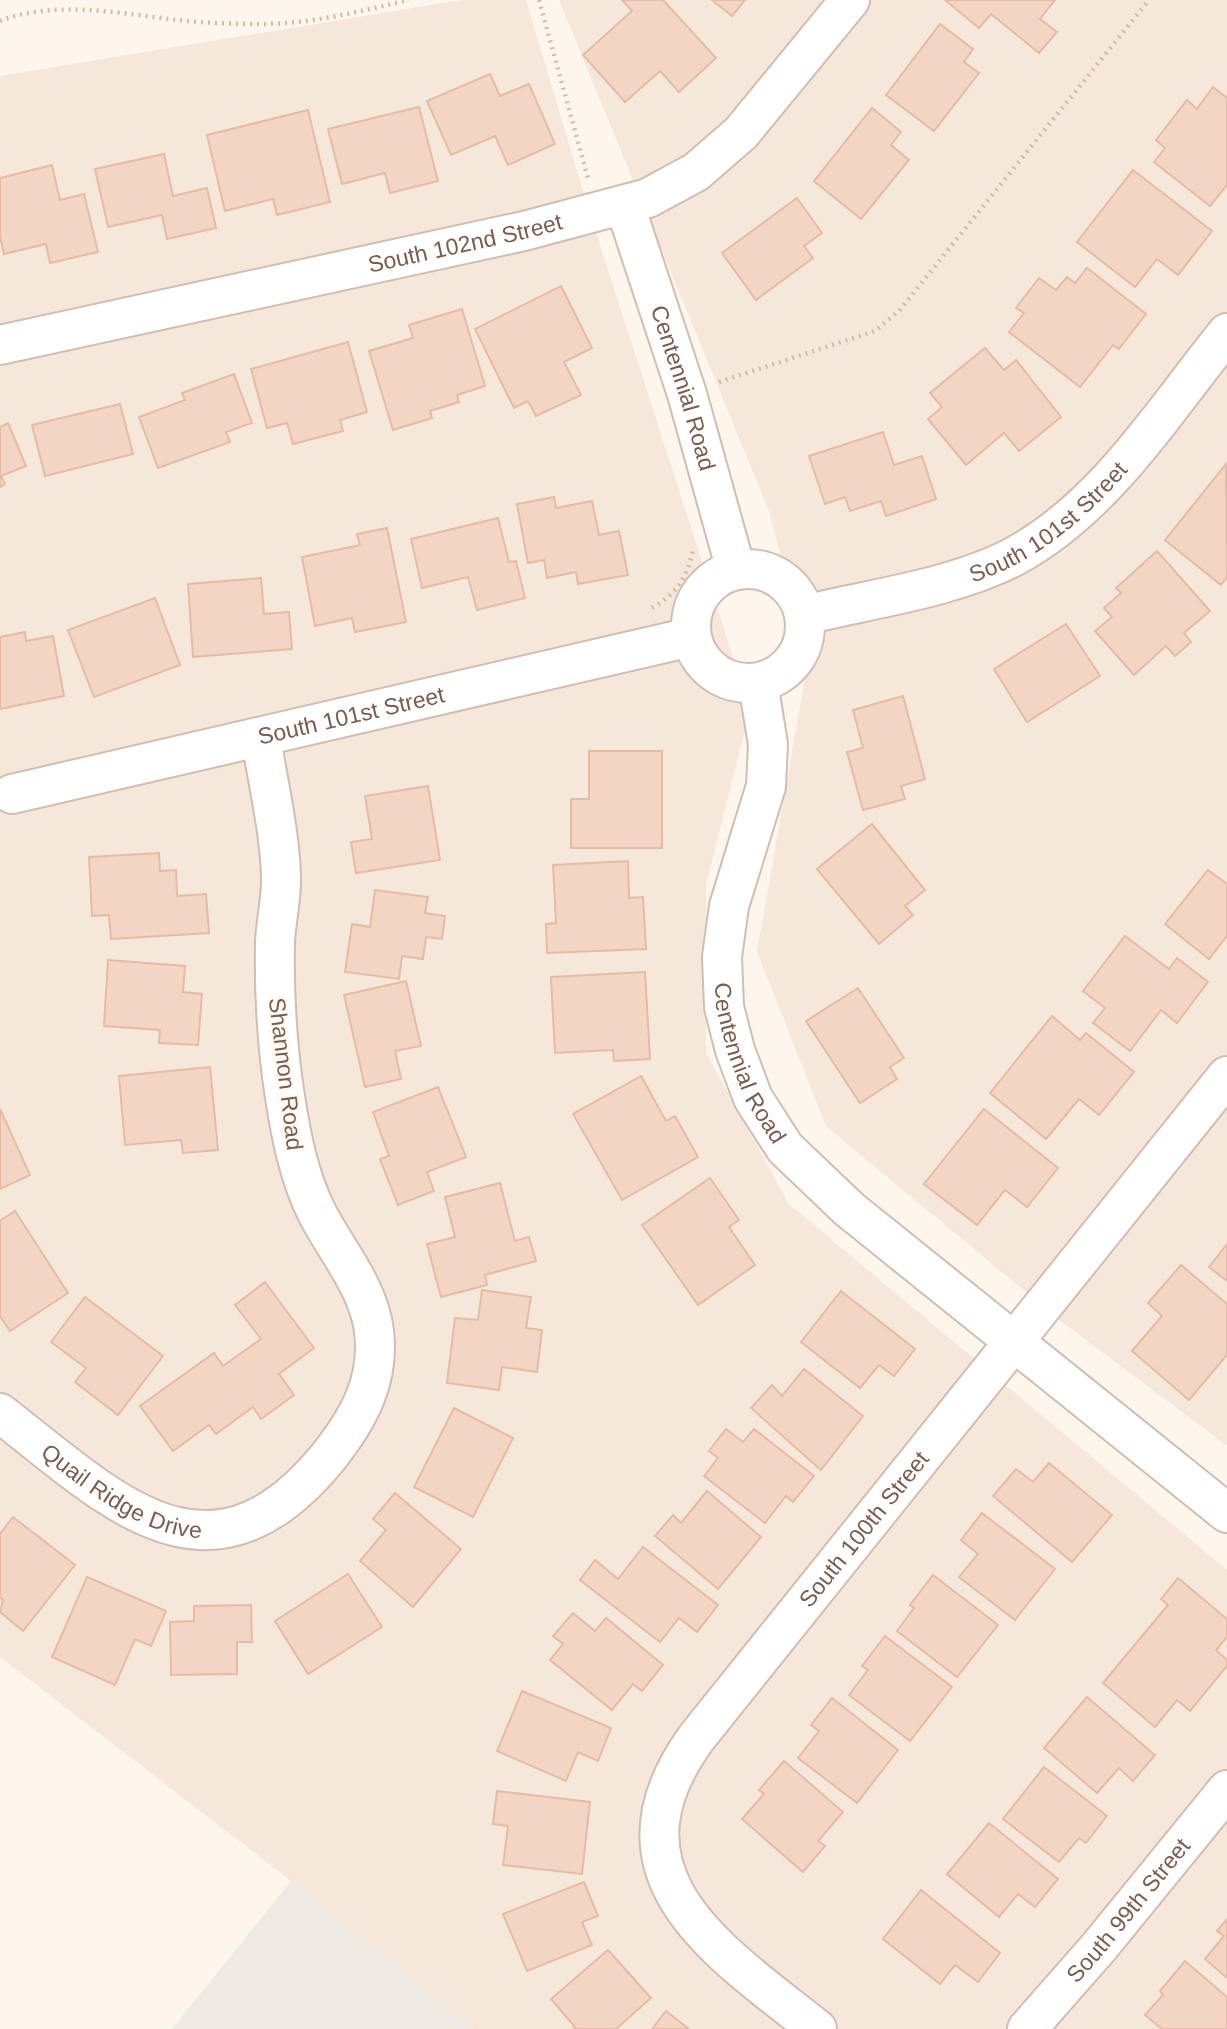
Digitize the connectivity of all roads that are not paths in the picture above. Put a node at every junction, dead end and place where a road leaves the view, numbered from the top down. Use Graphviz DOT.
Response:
graph roads {
  1 [pos="850,0"];
  2 [pos="608,210"];
  3 [pos="1227,332"];
  4 [pos="0,345"];
  5 [pos="736,570"];
  6 [pos="804,615"];
  7 [pos="691,637"];
  8 [pos="758,683"];
  9 [pos="261,738"];
  10 [pos="4,796"];
  11 [pos="1227,1076"];
  12 [pos="1013,1341"];
  13 [pos="0,1413"];
  14 [pos="1227,1513"];
  15 [pos="257,1517"];
  16 [pos="1227,1790"];
  17 [pos="817,2029"];
  18 [pos="1027,2029"];
  1 -- 2 [label="street, South 102nd Street"];
  2 -- 4 [label="street, South 102nd Street"];
  2 -- 5 [label="street, Centennial Road"];
  3 -- 6 [label="street, South 101st Street"];
  5 -- 6 [label="street"];
  5 -- 7 [label="street"];
  6 -- 8 [label="street"];
  7 -- 8 [label="street"];
  7 -- 9 [label="street, South 101st Street"];
  8 -- 12 [label="street, Centennial Road"];
  9 -- 10 [label="street, South 101st Street"];
  9 -- 15 [label="street, Shannon Road"];
  11 -- 12 [label="street, South 100th Street"];
  12 -- 14 [label="street, Centennial Road"];
  12 -- 17 [label="street, South 100th Street"];
  13 -- 15 [label="street, Quail Ridge Drive"];
  16 -- 18 [label="street, South 99th Street"];
}
